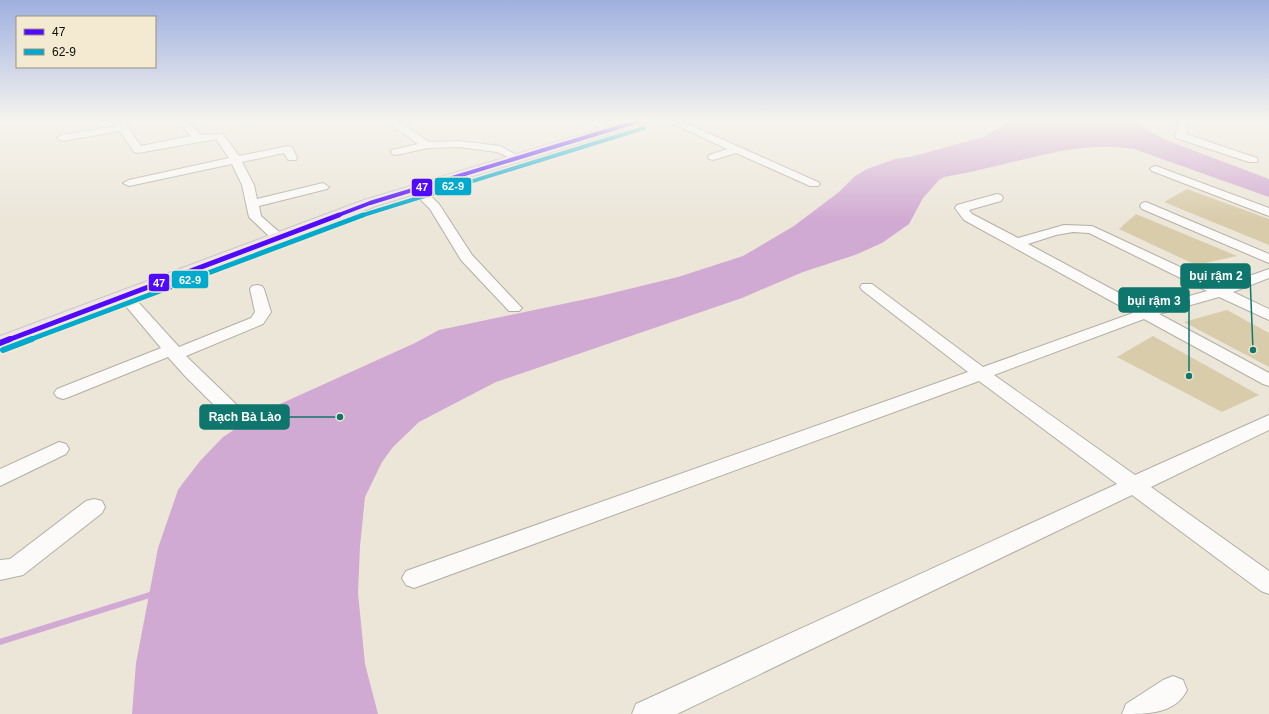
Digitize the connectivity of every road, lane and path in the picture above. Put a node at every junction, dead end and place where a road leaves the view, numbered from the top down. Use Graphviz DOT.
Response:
graph roads {
  1 [pos="231,153"];
  2 [pos="269,153"];
  3 [pos="290,153"];
  4 [pos="508,153"];
  5 [pos="533,153"];
  6 [pos="726,153"];
  7 [pos="747,153"];
  8 [pos="1233,153"];
  9 [pos="292,158"];
  10 [pos="517,158"];
  11 [pos="713,158"];
  12 [pos="1253,160"];
  13 [pos="234,161"];
  14 [pos="1156,169"];
  15 [pos="129,183"];
  16 [pos="320,183"];
  17 [pos="814,184"];
  18 [pos="416,189"];
  19 [pos="251,198"];
  20 [pos="997,198"];
  21 [pos="1146,206"];
  22 [pos="1269,212"];
  23 [pos="279,238"];
  24 [pos="1017,243"];
  25 [pos="1269,259"];
  26 [pos="1269,273"];
  27 [pos="867,287"];
  28 [pos="257,290"];
  29 [pos="1219,292"];
  30 [pos="125,296"];
  31 [pos="514,308"];
  32 [pos="1146,313"];
  33 [pos="1269,315"];
  34 [pos="0,343"];
  35 [pos="174,352"];
  36 [pos="981,374"];
  37 [pos="1269,380"];
  38 [pos="63,393"];
  39 [pos="244,416"];
  40 [pos="1269,422"];
  41 [pos="59,449"];
  42 [pos="0,478"];
  43 [pos="1134,486"];
  44 [pos="94,507"];
  45 [pos="0,570"];
  46 [pos="414,578"];
  47 [pos="1269,584"];
  48 [pos="1173,690"];
  49 [pos="646,714"];
  50 [pos="1136,714"];
  1 -- 13 [label="street"];
  2 -- 13 [label="street"];
  3 -- 9 [label="street"];
  4 -- 10 [label="street"];
  5 -- 10 [label="highway"];
  6 -- 11 [label="street"];
  7 -- 17 [label="street"];
  8 -- 12 [label="street"];
  10 -- 18 [label="highway"];
  13 -- 15 [label="street"];
  13 -- 19 [label="street"];
  14 -- 22 [label="street"];
  16 -- 19 [label="street"];
  18 -- 23 [label="highway"];
  18 -- 31 [label="street"];
  19 -- 23 [label="street"];
  20 -- 24 [label="street"];
  21 -- 25 [label="street"];
  23 -- 30 [label="highway"];
  24 -- 29 [label="street"];
  24 -- 32 [label="street"];
  26 -- 29 [label="street"];
  27 -- 36 [label="street"];
  28 -- 35 [label="street"];
  29 -- 32 [label="street"];
  29 -- 33 [label="street"];
  30 -- 34 [label="highway"];
  30 -- 35 [label="street"];
  32 -- 36 [label="street"];
  32 -- 37 [label="street"];
  35 -- 38 [label="street"];
  35 -- 39 [label="street"];
  36 -- 43 [label="street"];
  36 -- 46 [label="street"];
  40 -- 43 [label="street"];
  41 -- 42 [label="street"];
  43 -- 47 [label="street"];
  43 -- 49 [label="street"];
  44 -- 45 [label="street"];
  48 -- 50 [label="street"];
}
